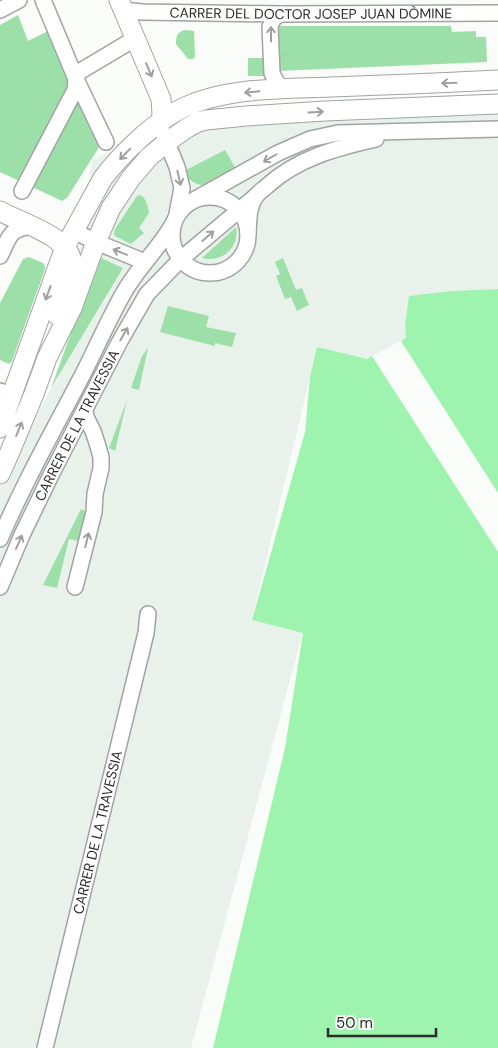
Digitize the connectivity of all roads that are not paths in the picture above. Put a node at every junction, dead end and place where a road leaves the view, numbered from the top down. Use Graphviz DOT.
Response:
graph roads {
  1 [pos="43,0"];
  2 [pos="121,5"];
  3 [pos="473,6"];
  4 [pos="498,13"];
  5 [pos="281,14"];
  6 [pos="136,38"];
  7 [pos="76,79"];
  8 [pos="498,80"];
  9 [pos="285,89"];
  10 [pos="498,104"];
  11 [pos="166,118"];
  12 [pos="198,122"];
  13 [pos="498,129"];
  14 [pos="454,130"];
  15 [pos="106,142"];
  16 [pos="167,142"];
  17 [pos="22,191"];
  18 [pos="256,196"];
  19 [pos="0,199"];
  20 [pos="192,201"];
  21 [pos="238,210"];
  22 [pos="0,211"];
  23 [pos="176,218"];
  24 [pos="32,226"];
  25 [pos="248,233"];
  26 [pos="69,239"];
  27 [pos="96,242"];
  28 [pos="0,256"];
  29 [pos="181,259"];
  30 [pos="145,262"];
  31 [pos="203,272"];
  32 [pos="147,294"];
  33 [pos="94,350"];
  34 [pos="46,358"];
  35 [pos="6,393"];
  36 [pos="85,411"];
  37 [pos="0,428"];
  38 [pos="0,474"];
  39 [pos="0,540"];
  40 [pos="0,587"];
  41 [pos="75,587"];
  42 [pos="148,614"];
  43 [pos="45,1048"];
  1 -- 7 [label="street"];
  2 -- 5 [label="street, CARRER DEL DOCTOR JOSEP JUAN DÒMINE"];
  2 -- 6 [label="main road"];
  3 -- 4 [label="street, CARRER DEL DOCTOR JOSEP JUAN DÒMINE"];
  3 -- 5 [label="street, CARRER DEL DOCTOR JOSEP JUAN DÒMINE"];
  9 -- 5 [label="street, one-way"];
  6 -- 7 [label="street"];
  6 -- 11 [label="main road, one-way"];
  7 -- 15 [label="street"];
  7 -- 17 [label="street"];
  8 -- 9 [label="main road, one-way"];
  9 -- 11 [label="main road, one-way"];
  12 -- 10 [label="main road, one-way"];
  11 -- 12 [label="main road"];
  11 -- 16 [label="street"];
  11 -- 26 [label="main road, one-way"];
  12 -- 16 [label="main road"];
  13 -- 14 [label="street"];
  14 -- 18 [label="street"];
  14 -- 20 [label="street, one-way"];
  16 -- 23 [label="street, one-way"];
  16 -- 27 [label="main road"];
  18 -- 21 [label="street"];
  18 -- 25 [label="street"];
  19 -- 26 [label="main road"];
  20 -- 21 [label="street"];
  20 -- 23 [label="street"];
  21 -- 25 [label="street"];
  29 -- 21 [label="street, one-way"];
  22 -- 24 [label="main road"];
  23 -- 29 [label="street"];
  23 -- 30 [label="street"];
  24 -- 26 [label="main road"];
  24 -- 28 [label="street"];
  25 -- 31 [label="street"];
  26 -- 27 [label="street"];
  26 -- 34 [label="main road"];
  26 -- 35 [label="main road, one-way"];
  30 -- 27 [label="street, one-way"];
  27 -- 34 [label="main road"];
  29 -- 31 [label="street"];
  29 -- 32 [label="street"];
  30 -- 33 [label="street"];
  31 -- 32 [label="street"];
  32 -- 33 [label="street"];
  36 -- 32 [label="street, CARRER DE LA TRAVESSIA, one-way"];
  33 -- 39 [label="street"];
  38 -- 34 [label="main road, one-way"];
  35 -- 37 [label="main road"];
  40 -- 36 [label="street, CARRER DE LA TRAVESSIA, one-way"];
  41 -- 36 [label="street, one-way"];
  42 -- 43 [label="street, CARRER DE LA TRAVESSIA"];
}
